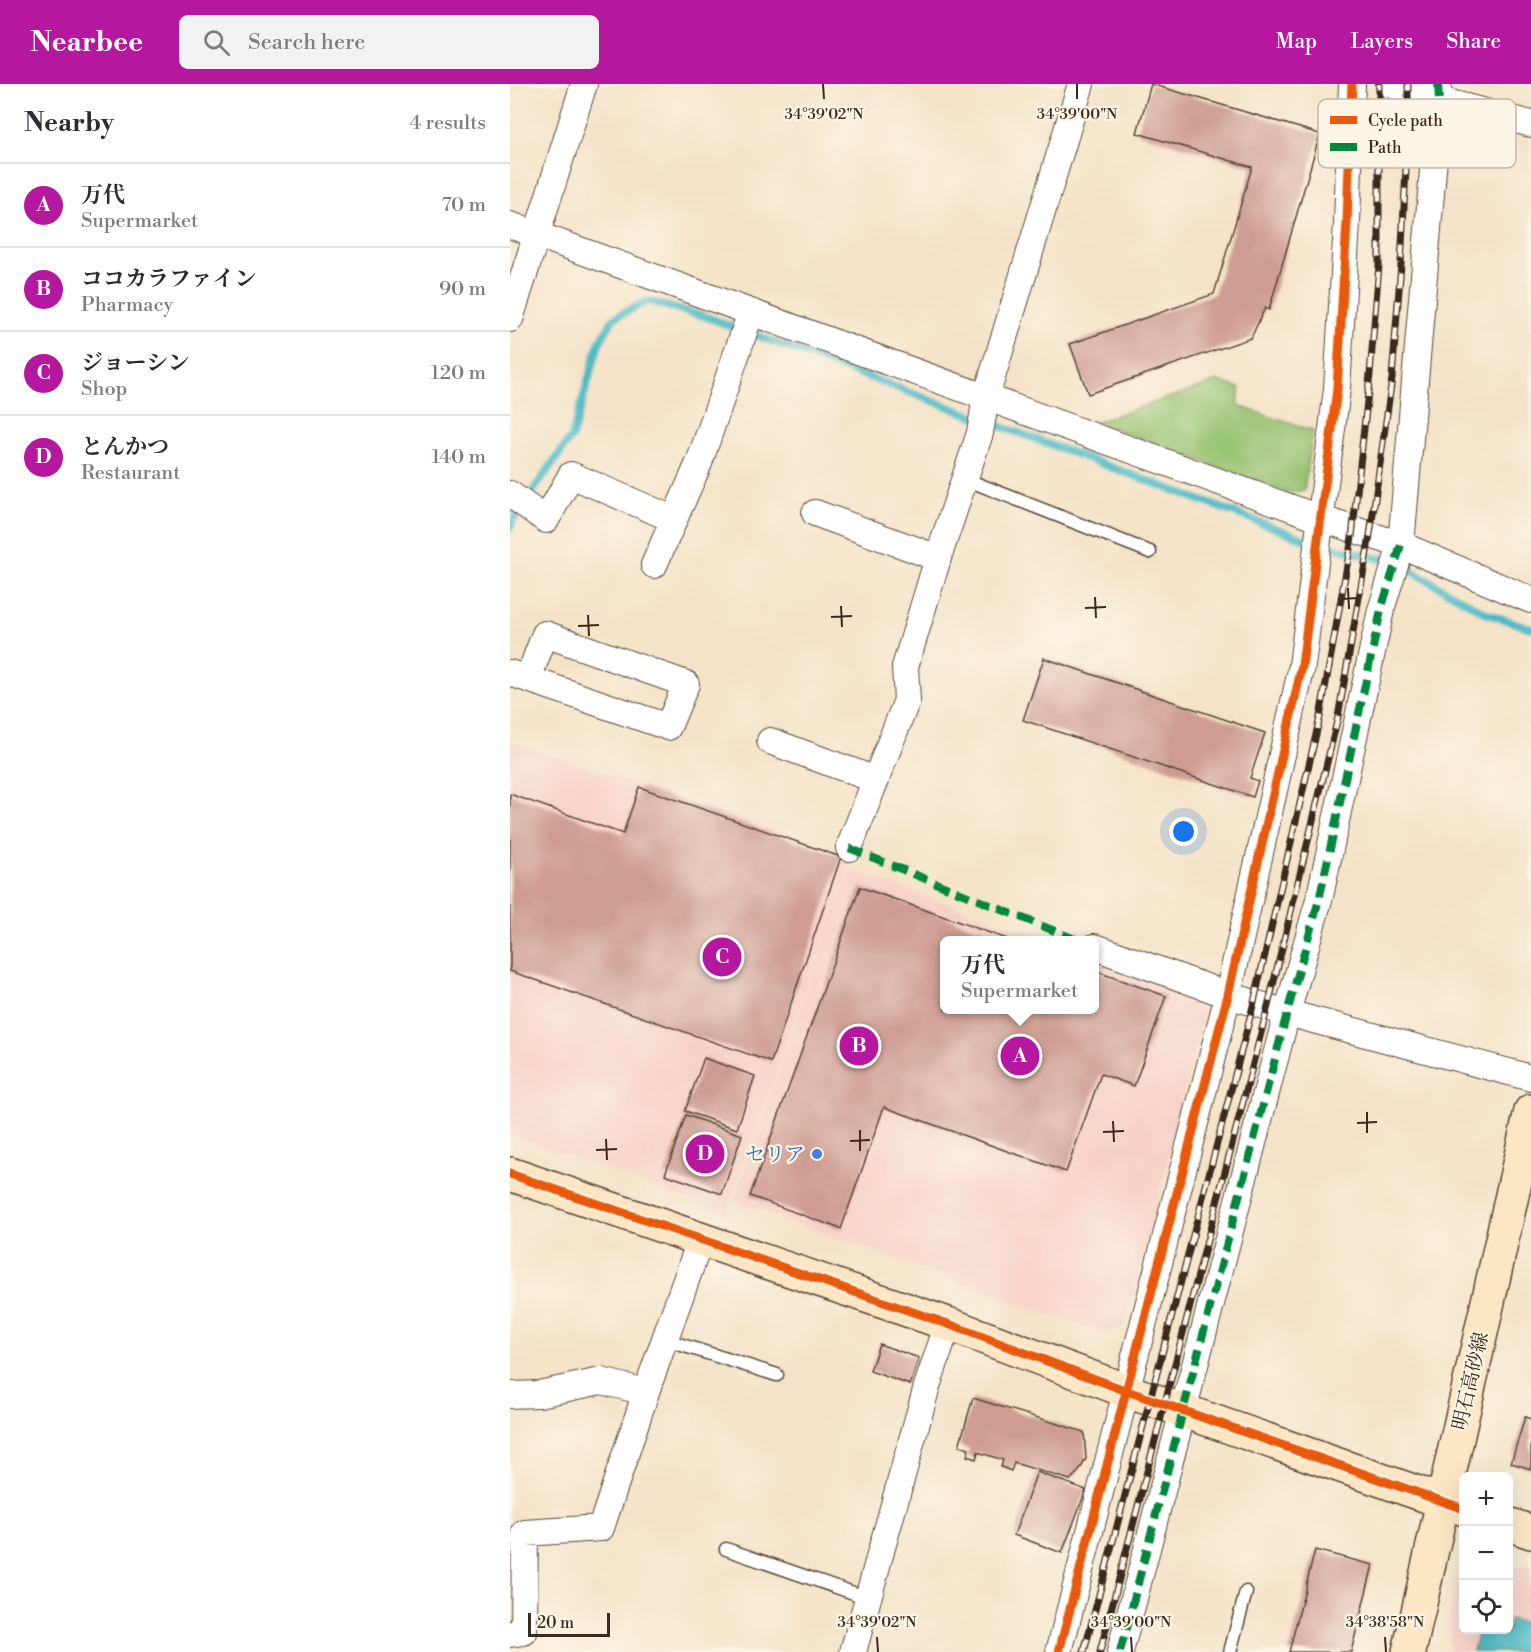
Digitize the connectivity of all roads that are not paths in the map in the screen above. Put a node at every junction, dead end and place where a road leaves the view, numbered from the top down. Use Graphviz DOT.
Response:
graph roads {
  1 [pos="584,84"];
  2 [pos="1081,84"];
  3 [pos="1352,84"];
  4 [pos="1389,84"];
  5 [pos="1441,89"];
  6 [pos="1351,99"];
  7 [pos="1467,99"];
  8 [pos="1516,118"];
  9 [pos="1531,124"];
  10 [pos="1349,168"];
  11 [pos="1434,168"];
  12 [pos="510,225"];
  13 [pos="537,234"];
  14 [pos="751,312"];
  15 [pos="510,319"];
  16 [pos="986,398"];
  17 [pos="965,479"];
  18 [pos="511,495"];
  19 [pos="815,513"];
  20 [pos="673,519"];
  21 [pos="1322,519"];
  22 [pos="1401,545"];
  23 [pos="1150,552"];
  24 [pos="938,558"];
  25 [pos="654,565"];
  26 [pos="1531,600"];
  27 [pos="519,676"];
  28 [pos="771,741"];
  29 [pos="876,780"];
  30 [pos="849,848"];
  31 [pos="1099,948"];
  32 [pos="1228,994"];
  33 [pos="1287,1012"];
  34 [pos="1531,1078"];
  35 [pos="1531,1111"];
  36 [pos="510,1174"];
  37 [pos="701,1238"];
  38 [pos="948,1324"];
  39 [pos="666,1340"];
  40 [pos="777,1375"];
  41 [pos="1127,1391"];
  42 [pos="646,1392"];
  43 [pos="510,1395"];
  44 [pos="1184,1409"];
  45 [pos="1454,1505"];
  46 [pos="1513,1525"];
  47 [pos="1531,1532"];
  48 [pos="518,1533"];
  49 [pos="726,1549"];
  50 [pos="1246,1592"];
  51 [pos="868,1598"];
  52 [pos="510,1634"];
  53 [pos="853,1652"];
  54 [pos="1059,1652"];
  55 [pos="1120,1652"];
  56 [pos="1230,1652"];
  57 [pos="1409,1652"];
  1 -- 13 [label="street"];
  2 -- 16 [label="street"];
  3 -- 6 [label="street"];
  4 -- 5 [label="street"];
  5 -- 7 [label="street"];
  8 -- 9 [label="street"];
  10 -- 21 [label="street"];
  11 -- 22 [label="street"];
  12 -- 13 [label="street"];
  13 -- 14 [label="street"];
  13 -- 15 [label="street"];
  14 -- 16 [label="street"];
  14 -- 20 [label="street"];
  16 -- 17 [label="street"];
  16 -- 21 [label="street"];
  17 -- 23 [label="lane"];
  17 -- 24 [label="street"];
  18 -- 20 [label="street"];
  19 -- 24 [label="street"];
  20 -- 25 [label="street"];
  21 -- 22 [label="street"];
  21 -- 32 [label="street"];
  22 -- 26 [label="street"];
  22 -- 33 [label="street"];
  24 -- 29 [label="street"];
  27 -- 27 [label="street"];
  28 -- 29 [label="street"];
  29 -- 30 [label="street"];
  31 -- 32 [label="street"];
  32 -- 33 [label="street"];
  32 -- 41 [label="street"];
  33 -- 34 [label="street"];
  33 -- 44 [label="street"];
  35 -- 45 [label="street, 明石高砂線"];
  36 -- 37 [label="street"];
  37 -- 38 [label="street"];
  37 -- 39 [label="street"];
  38 -- 41 [label="street"];
  38 -- 51 [label="street"];
  39 -- 40 [label="lane"];
  39 -- 42 [label="street"];
  41 -- 44 [label="street"];
  41 -- 54 [label="street"];
  42 -- 43 [label="street"];
  42 -- 48 [label="street"];
  44 -- 45 [label="street"];
  44 -- 55 [label="street"];
  45 -- 57 [label="street, 明石高砂線"];
  46 -- 47 [label="street"];
  48 -- 52 [label="street"];
  49 -- 51 [label="lane"];
  50 -- 56 [label="lane"];
  51 -- 53 [label="street"];
}
